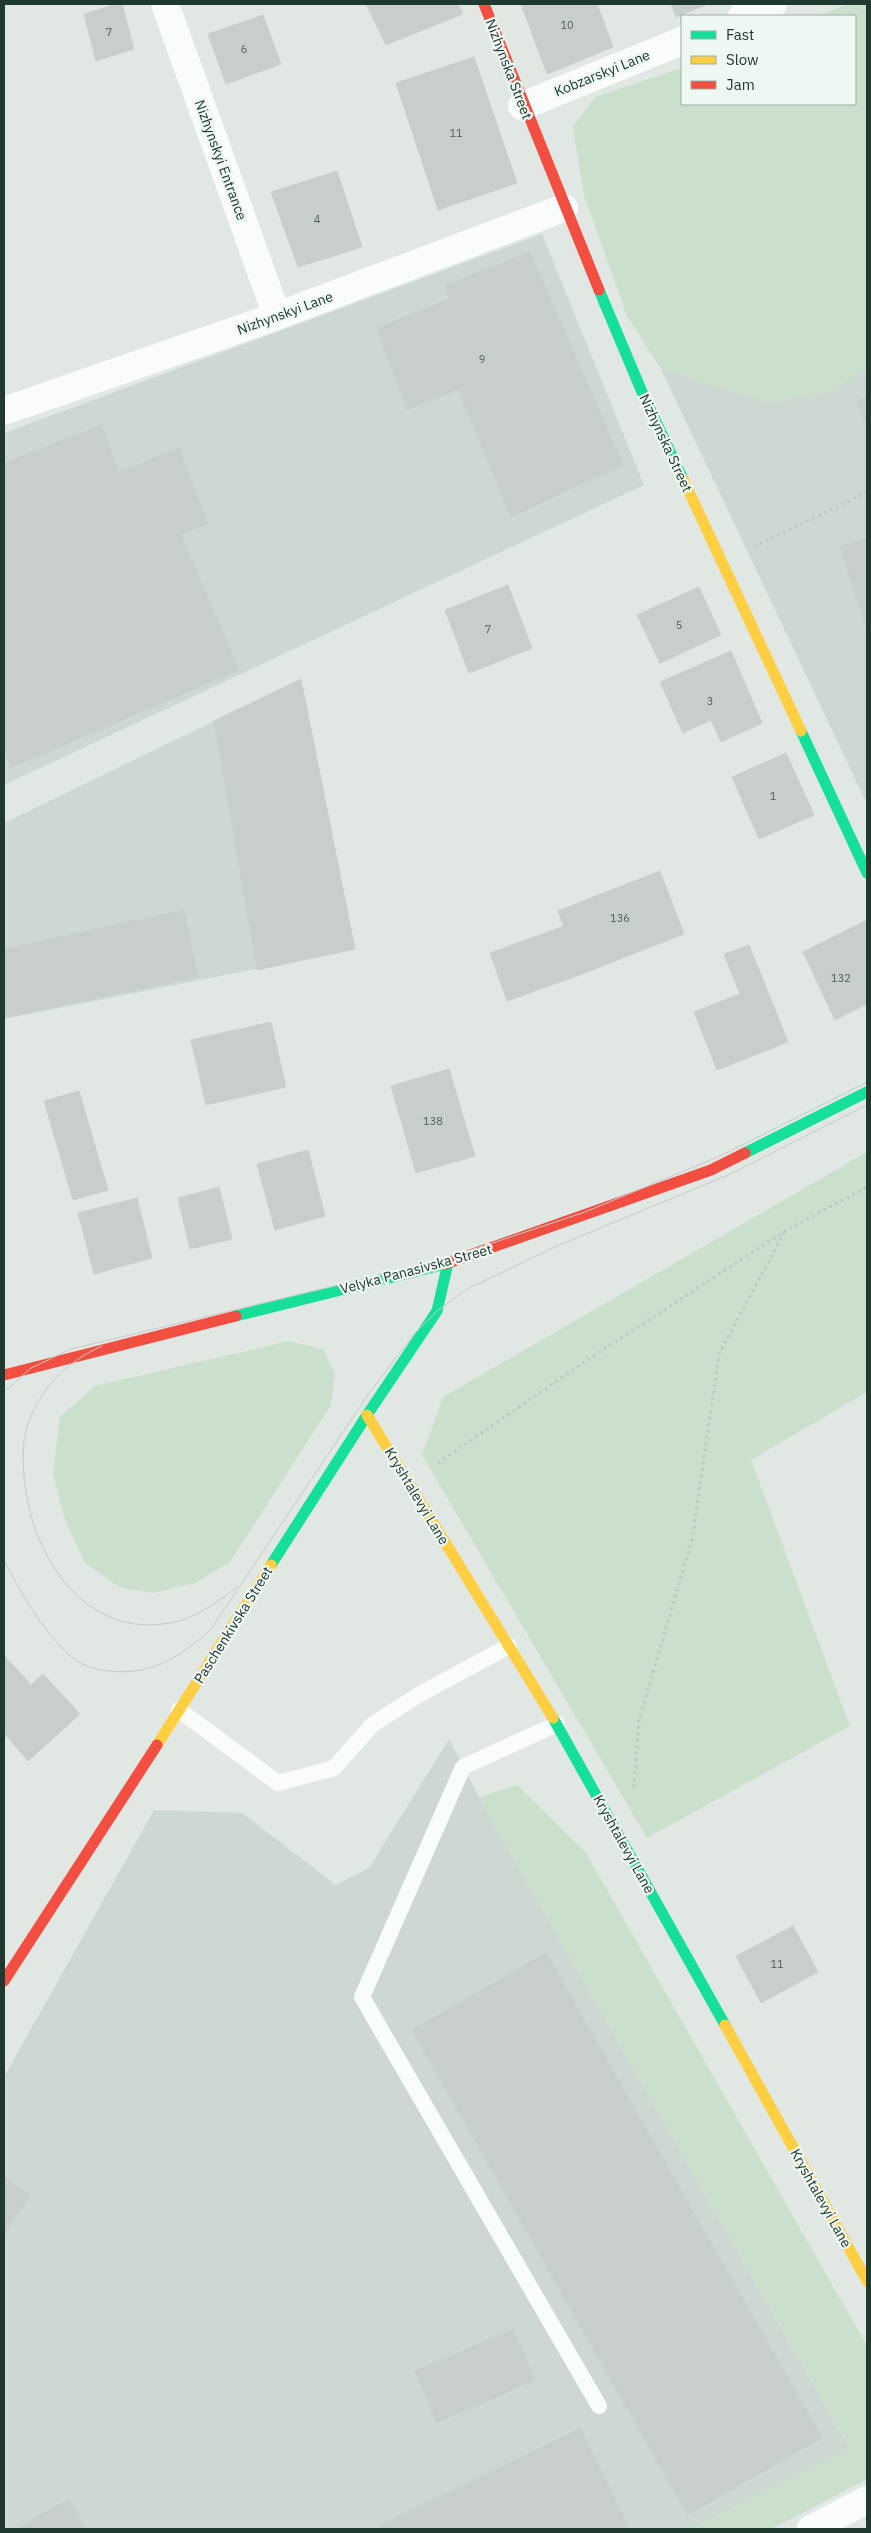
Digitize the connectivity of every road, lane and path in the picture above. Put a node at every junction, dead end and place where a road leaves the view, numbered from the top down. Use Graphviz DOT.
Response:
graph roads {
  1 [pos="165,4"];
  2 [pos="484,4"];
  3 [pos="773,4"];
  4 [pos="745,15"];
  5 [pos="681,41"];
  6 [pos="522,106"];
  7 [pos="564,208"];
  8 [pos="277,316"];
  9 [pos="4,411"];
  10 [pos="867,492"];
  11 [pos="722,563"];
  12 [pos="867,873"];
  13 [pos="867,1092"];
  14 [pos="867,1187"];
  15 [pos="785,1231"];
  16 [pos="448,1263"];
  17 [pos="4,1375"];
  18 [pos="367,1415"];
  19 [pos="409,1483"];
  20 [pos="509,1646"];
  21 [pos="179,1710"];
  22 [pos="557,1724"];
  23 [pos="634,1797"];
  24 [pos="4,1981"];
  25 [pos="867,2281"];
  26 [pos="599,2406"];
  27 [pos="867,2500"];
  28 [pos="811,2529"];
  1 -- 8 [label="street, Nizhynskyi Entrance"];
  2 -- 6 [label="street, Nizhynska Street"];
  3 -- 4 [label="street"];
  5 -- 6 [label="street, Kobzarskyi Lane"];
  6 -- 7 [label="street, Nizhynska Street"];
  7 -- 8 [label="street, Nizhynskyi Lane"];
  7 -- 11 [label="street, Nizhynska Street"];
  8 -- 9 [label="street, Nizhynskyi Lane"];
  10 -- 11 [label="path"];
  11 -- 12 [label="street, Nizhynska Street"];
  13 -- 16 [label="street, Velyka Panasivska Street"];
  14 -- 15 [label="path"];
  15 -- 19 [label="path"];
  15 -- 23 [label="path"];
  16 -- 17 [label="street, Velyka Panasivska Street"];
  16 -- 18 [label="street, Paschenkivska Street"];
  18 -- 19 [label="street, Kryshtalevyi Lane"];
  18 -- 21 [label="street, Paschenkivska Street"];
  19 -- 20 [label="street, Kryshtalevyi Lane"];
  20 -- 21 [label="lane"];
  20 -- 22 [label="street, Kryshtalevyi Lane"];
  21 -- 24 [label="street, Paschenkivska Street"];
  22 -- 25 [label="street, Kryshtalevyi Lane"];
  22 -- 26 [label="lane"];
  27 -- 28 [label="street"];
}
